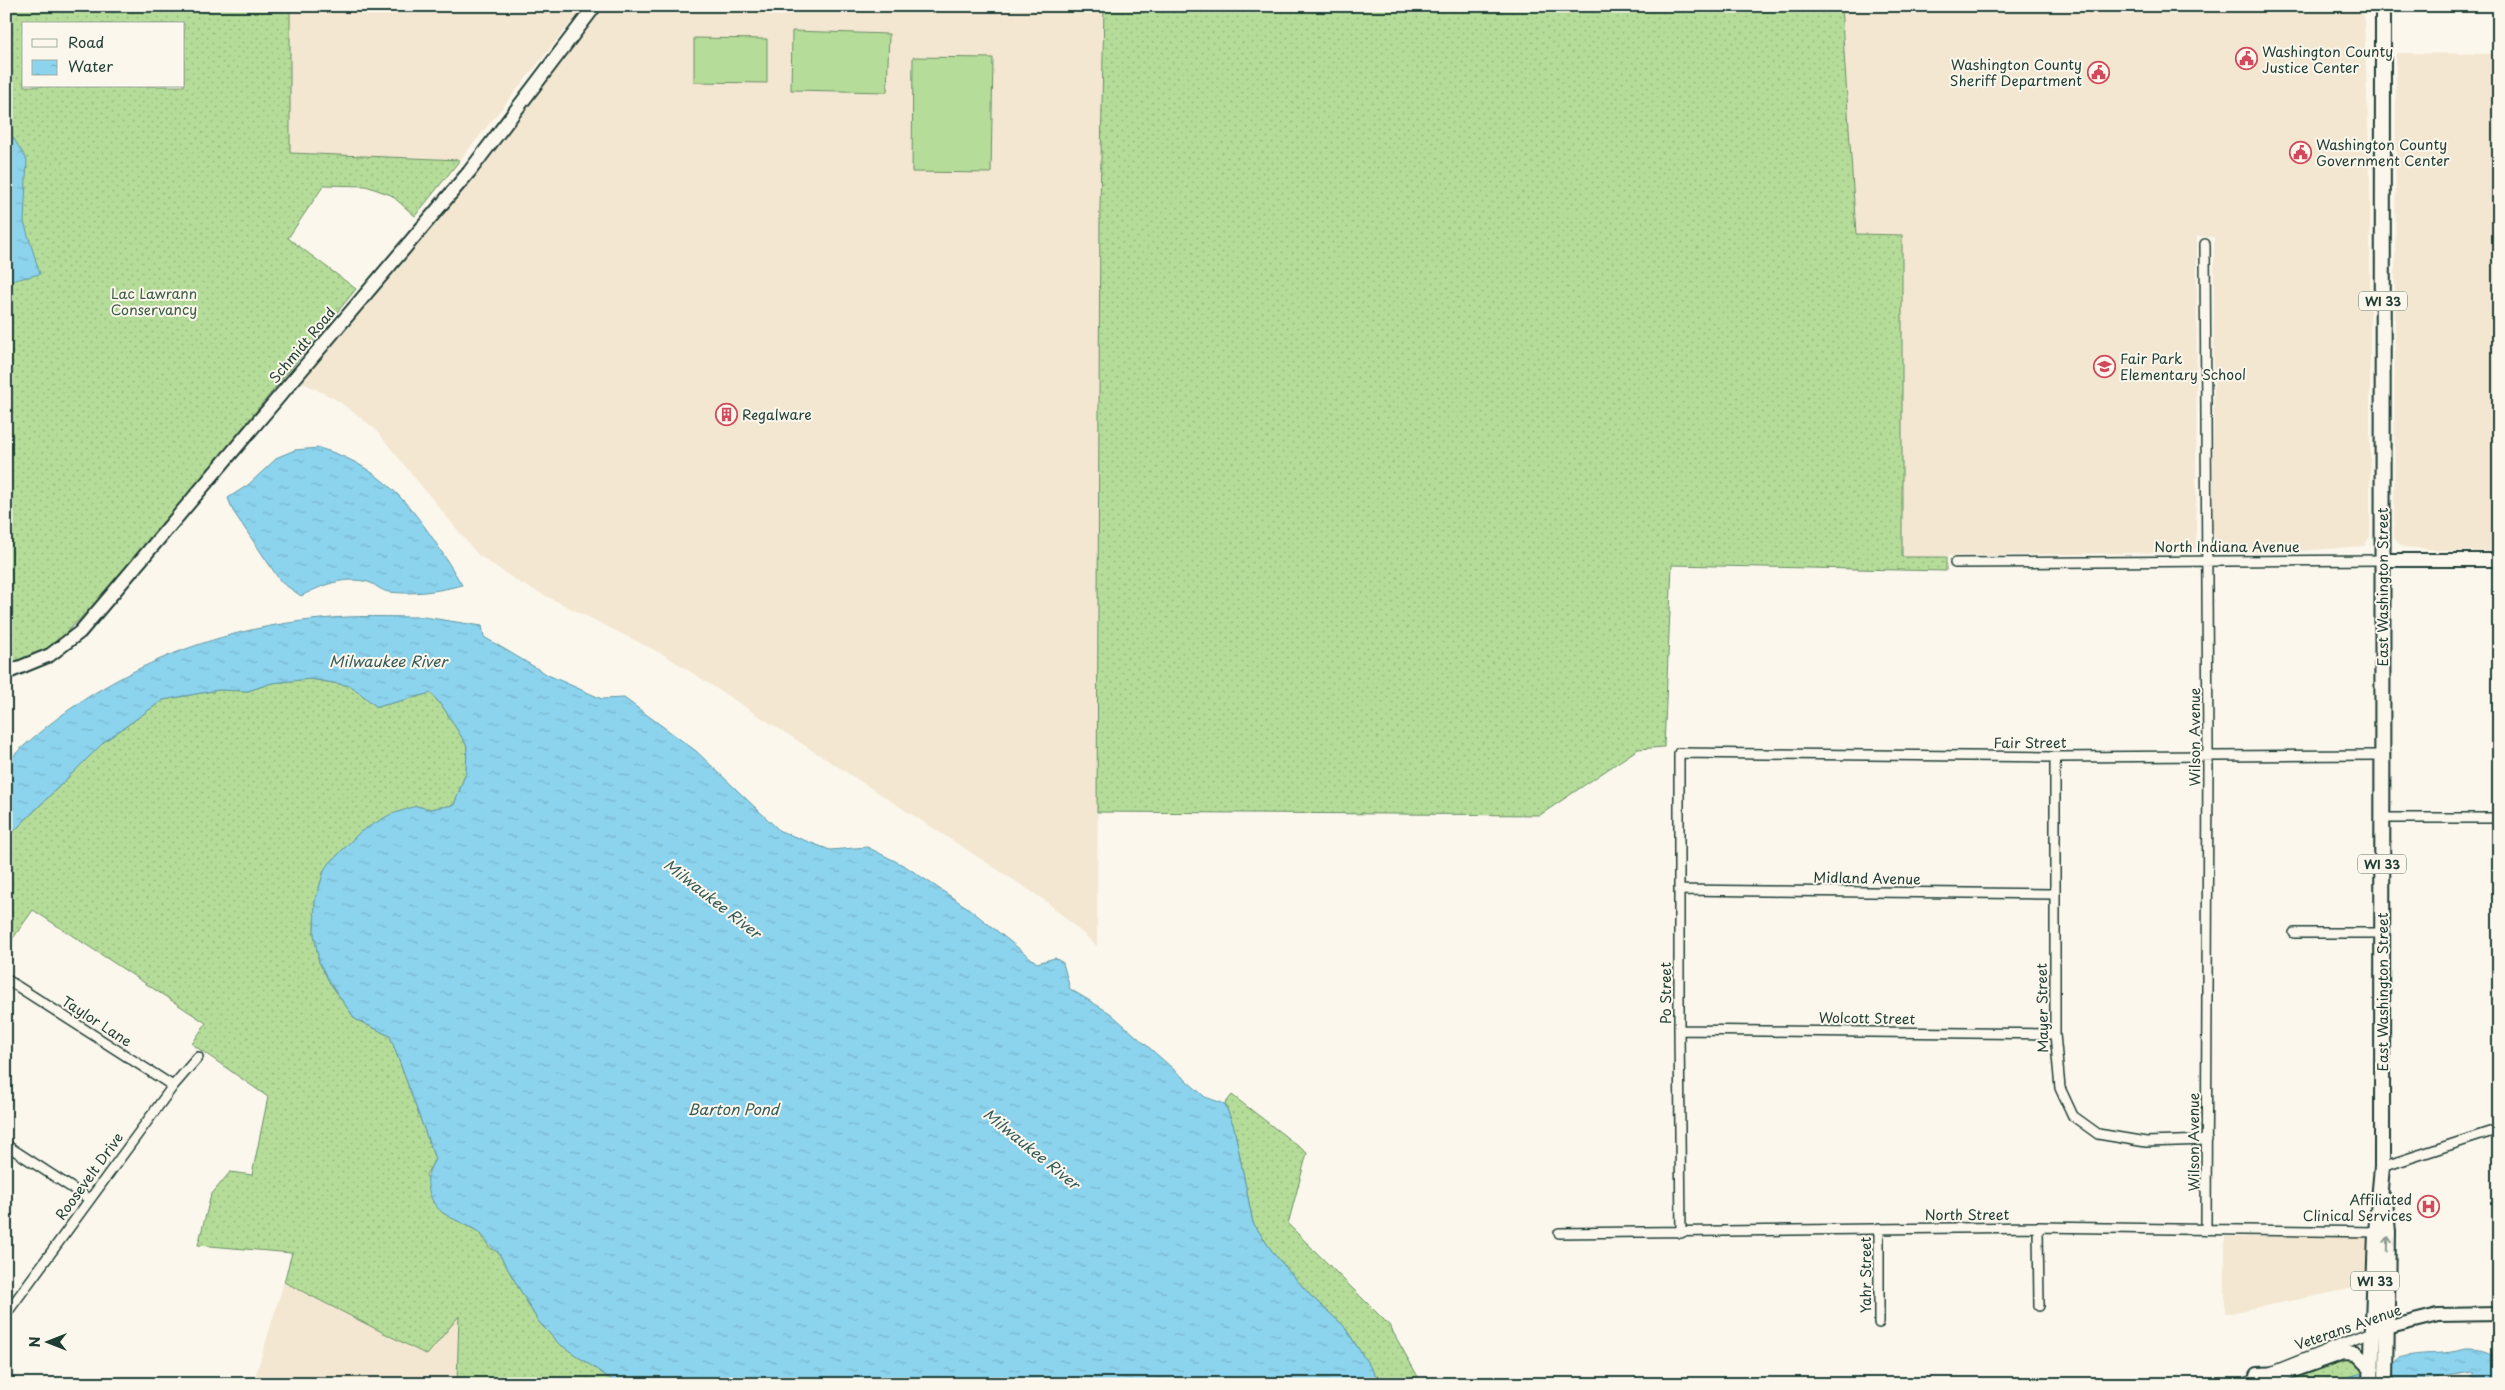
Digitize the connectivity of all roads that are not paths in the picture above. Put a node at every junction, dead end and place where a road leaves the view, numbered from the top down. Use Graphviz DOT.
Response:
graph roads {
  1 [pos="595,6"];
  2 [pos="2383,6"];
  3 [pos="2205,244"];
  4 [pos="2382,560"];
  5 [pos="2499,560"];
  6 [pos="2206,561"];
  7 [pos="1955,563"];
  8 [pos="6,673"];
  9 [pos="1679,752"];
  10 [pos="2382,755"];
  11 [pos="2055,756"];
  12 [pos="2208,756"];
  13 [pos="2382,818"];
  14 [pos="2499,818"];
  15 [pos="1679,890"];
  16 [pos="2055,894"];
  17 [pos="2294,933"];
  18 [pos="2382,934"];
  19 [pos="6,978"];
  20 [pos="1679,1030"];
  21 [pos="2055,1034"];
  22 [pos="198,1057"];
  23 [pos="173,1086"];
  24 [pos="2499,1129"];
  25 [pos="2207,1140"];
  26 [pos="6,1145"];
  27 [pos="2382,1167"];
  28 [pos="89,1199"];
  29 [pos="2038,1227"];
  30 [pos="1879,1228"];
  31 [pos="2206,1230"];
  32 [pos="2376,1232"];
  33 [pos="1559,1233"];
  34 [pos="1681,1233"];
  35 [pos="2039,1306"];
  36 [pos="6,1314"];
  37 [pos="2499,1314"];
  38 [pos="1879,1323"];
  39 [pos="2380,1329"];
  40 [pos="2375,1364"];
  41 [pos="2258,1375"];
  42 [pos="2240,1384"];
  43 [pos="2371,1384"];
  44 [pos="2386,1384"];
  1 -- 8 [label="street, Schmidt Road"];
  2 -- 4 [label="main road, East Washington Street / WI 33"];
  3 -- 6 [label="street, Wilson Avenue"];
  4 -- 5 [label="street, North Indiana Avenue"];
  4 -- 6 [label="street, North Indiana Avenue"];
  4 -- 10 [label="main road, East Washington Street / WI 33"];
  6 -- 7 [label="street, North Indiana Avenue"];
  6 -- 12 [label="street, Wilson Avenue"];
  9 -- 11 [label="street, Fair Street"];
  9 -- 15 [label="street, Po Street"];
  10 -- 12 [label="street, Fair Street"];
  10 -- 13 [label="main road, East Washington Street / WI 33"];
  11 -- 12 [label="street, Fair Street"];
  11 -- 16 [label="street, Mayer Street"];
  12 -- 25 [label="street, Wilson Avenue"];
  13 -- 14 [label="street"];
  13 -- 18 [label="main road, East Washington Street / WI 33"];
  15 -- 16 [label="street, Midland Avenue"];
  15 -- 20 [label="street, Po Street"];
  16 -- 21 [label="street, Mayer Street"];
  17 -- 18 [label="street"];
  18 -- 27 [label="main road, East Washington Street / WI 33"];
  19 -- 23 [label="street, Taylor Lane"];
  20 -- 21 [label="street, Wolcott Street"];
  20 -- 34 [label="street, Po Street"];
  21 -- 25 [label="street, Mayer Street"];
  22 -- 23 [label="street, Roosevelt Drive"];
  23 -- 28 [label="street, Roosevelt Drive"];
  24 -- 27 [label="street"];
  25 -- 31 [label="street, Wilson Avenue"];
  26 -- 28 [label="street"];
  27 -- 32 [label="main road, East Washington Street / WI 33"];
  39 -- 27 [label="main road, East Washington Street / WI 33, one-way"];
  28 -- 36 [label="street, Roosevelt Drive"];
  29 -- 30 [label="street, North Street"];
  29 -- 31 [label="street, North Street"];
  29 -- 35 [label="street"];
  30 -- 34 [label="street, North Street"];
  30 -- 38 [label="street, Yahr Street"];
  31 -- 32 [label="street, North Street"];
  32 -- 39 [label="main road, East Washington Street / WI 33"];
  33 -- 34 [label="street, North Street"];
  37 -- 39 [label="street, Veterans Avenue"];
  39 -- 40 [label="main road, East Washington Street / WI 33"];
  39 -- 41 [label="street, Veterans Avenue"];
  40 -- 41 [label="main road"];
  40 -- 43 [label="main road, WI 33"];
  40 -- 44 [label="main road, WI 33"];
  41 -- 42 [label="street, Veterans Avenue"];
}
